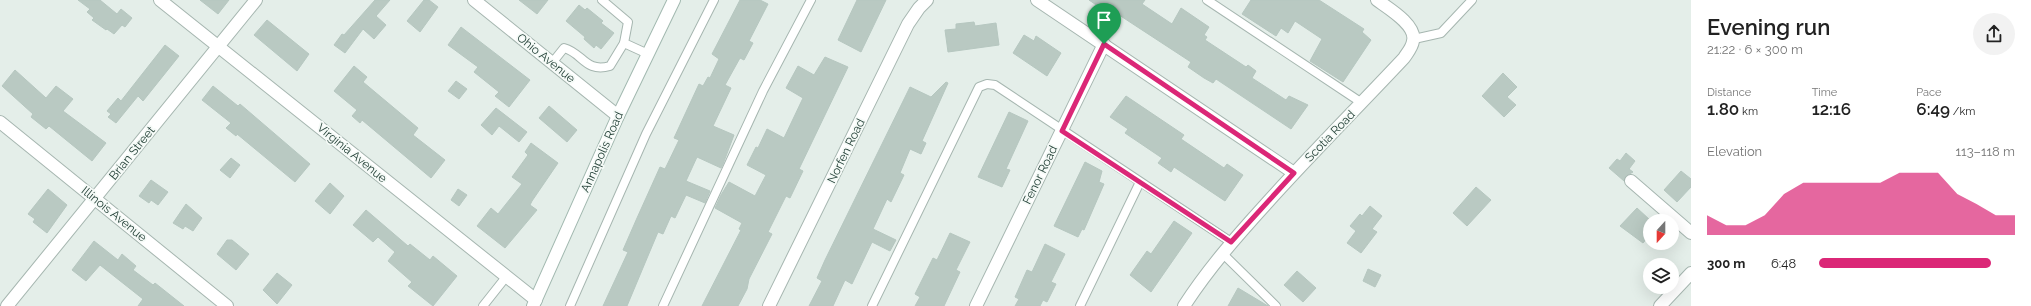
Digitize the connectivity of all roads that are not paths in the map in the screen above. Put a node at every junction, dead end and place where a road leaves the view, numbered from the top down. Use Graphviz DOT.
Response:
graph roads {
  1 [pos="160,0"];
  2 [pos="256,0"];
  3 [pos="474,0"];
  4 [pos="602,0"];
  5 [pos="714,0"];
  6 [pos="811,0"];
  7 [pos="927,0"];
  8 [pos="1037,0"];
  9 [pos="1207,0"];
  10 [pos="1377,0"];
  11 [pos="1472,0"];
  12 [pos="671,2"];
  13 [pos="1414,39"];
  14 [pos="624,43"];
  15 [pos="1104,44"];
  16 [pos="218,47"];
  17 [pos="648,54"];
  18 [pos="552,63"];
  19 [pos="1362,103"];
  20 [pos="618,116"];
  21 [pos="0,122"];
  22 [pos="1062,131"];
  23 [pos="1294,173"];
  24 [pos="1631,181"];
  25 [pos="1140,182"];
  26 [pos="95,198"];
  27 [pos="1691,233"];
  28 [pos="1231,242"];
  29 [pos="1222,253"];
  30 [pos="1691,272"];
  31 [pos="506,277"];
  32 [pos="538,304"];
  33 [pos="7,306"];
  34 [pos="228,306"];
  35 [pos="483,306"];
  36 [pos="570,306"];
  37 [pos="663,306"];
  38 [pos="769,306"];
  39 [pos="872,306"];
  40 [pos="976,306"];
  41 [pos="1080,306"];
  42 [pos="1184,306"];
  43 [pos="1276,306"];
  44 [pos="1660,306"];
  1 -- 16 [label="street, Virginia Avenue"];
  2 -- 16 [label="street, Brian Street"];
  3 -- 18 [label="street, Ohio Avenue"];
  4 -- 14 [label="lane"];
  5 -- 36 [label="lane"];
  6 -- 37 [label="lane"];
  7 -- 38 [label="street, Norfen Road"];
  8 -- 15 [label="street"];
  9 -- 19 [label="lane"];
  10 -- 13 [label="street"];
  11 -- 13 [label="lane"];
  12 -- 17 [label="street, Annapolis Road"];
  13 -- 19 [label="street, Scotia Road"];
  14 -- 17 [label="lane"];
  14 -- 18 [label="lane"];
  15 -- 22 [label="street, Fenor Road"];
  15 -- 23 [label="street"];
  16 -- 26 [label="street, Brian Street"];
  16 -- 31 [label="street, Virginia Avenue"];
  17 -- 20 [label="street, Annapolis Road"];
  18 -- 20 [label="street, Ohio Avenue"];
  19 -- 23 [label="street, Scotia Road"];
  20 -- 32 [label="street, Annapolis Road"];
  21 -- 26 [label="street, Illinois Avenue"];
  22 -- 25 [label="lane"];
  22 -- 39 [label="lane"];
  22 -- 40 [label="street, Fenor Road"];
  23 -- 28 [label="street, Scotia Road"];
  24 -- 27 [label="street"];
  25 -- 28 [label="lane"];
  25 -- 41 [label="lane"];
  26 -- 33 [label="street, Brian Street"];
  26 -- 34 [label="street, Illinois Avenue"];
  28 -- 29 [label="street, Scotia Road"];
  29 -- 42 [label="street, Scotia Road"];
  29 -- 43 [label="lane"];
  30 -- 44 [label="street"];
  31 -- 32 [label="street, Virginia Avenue"];
  31 -- 35 [label="lane"];
}
